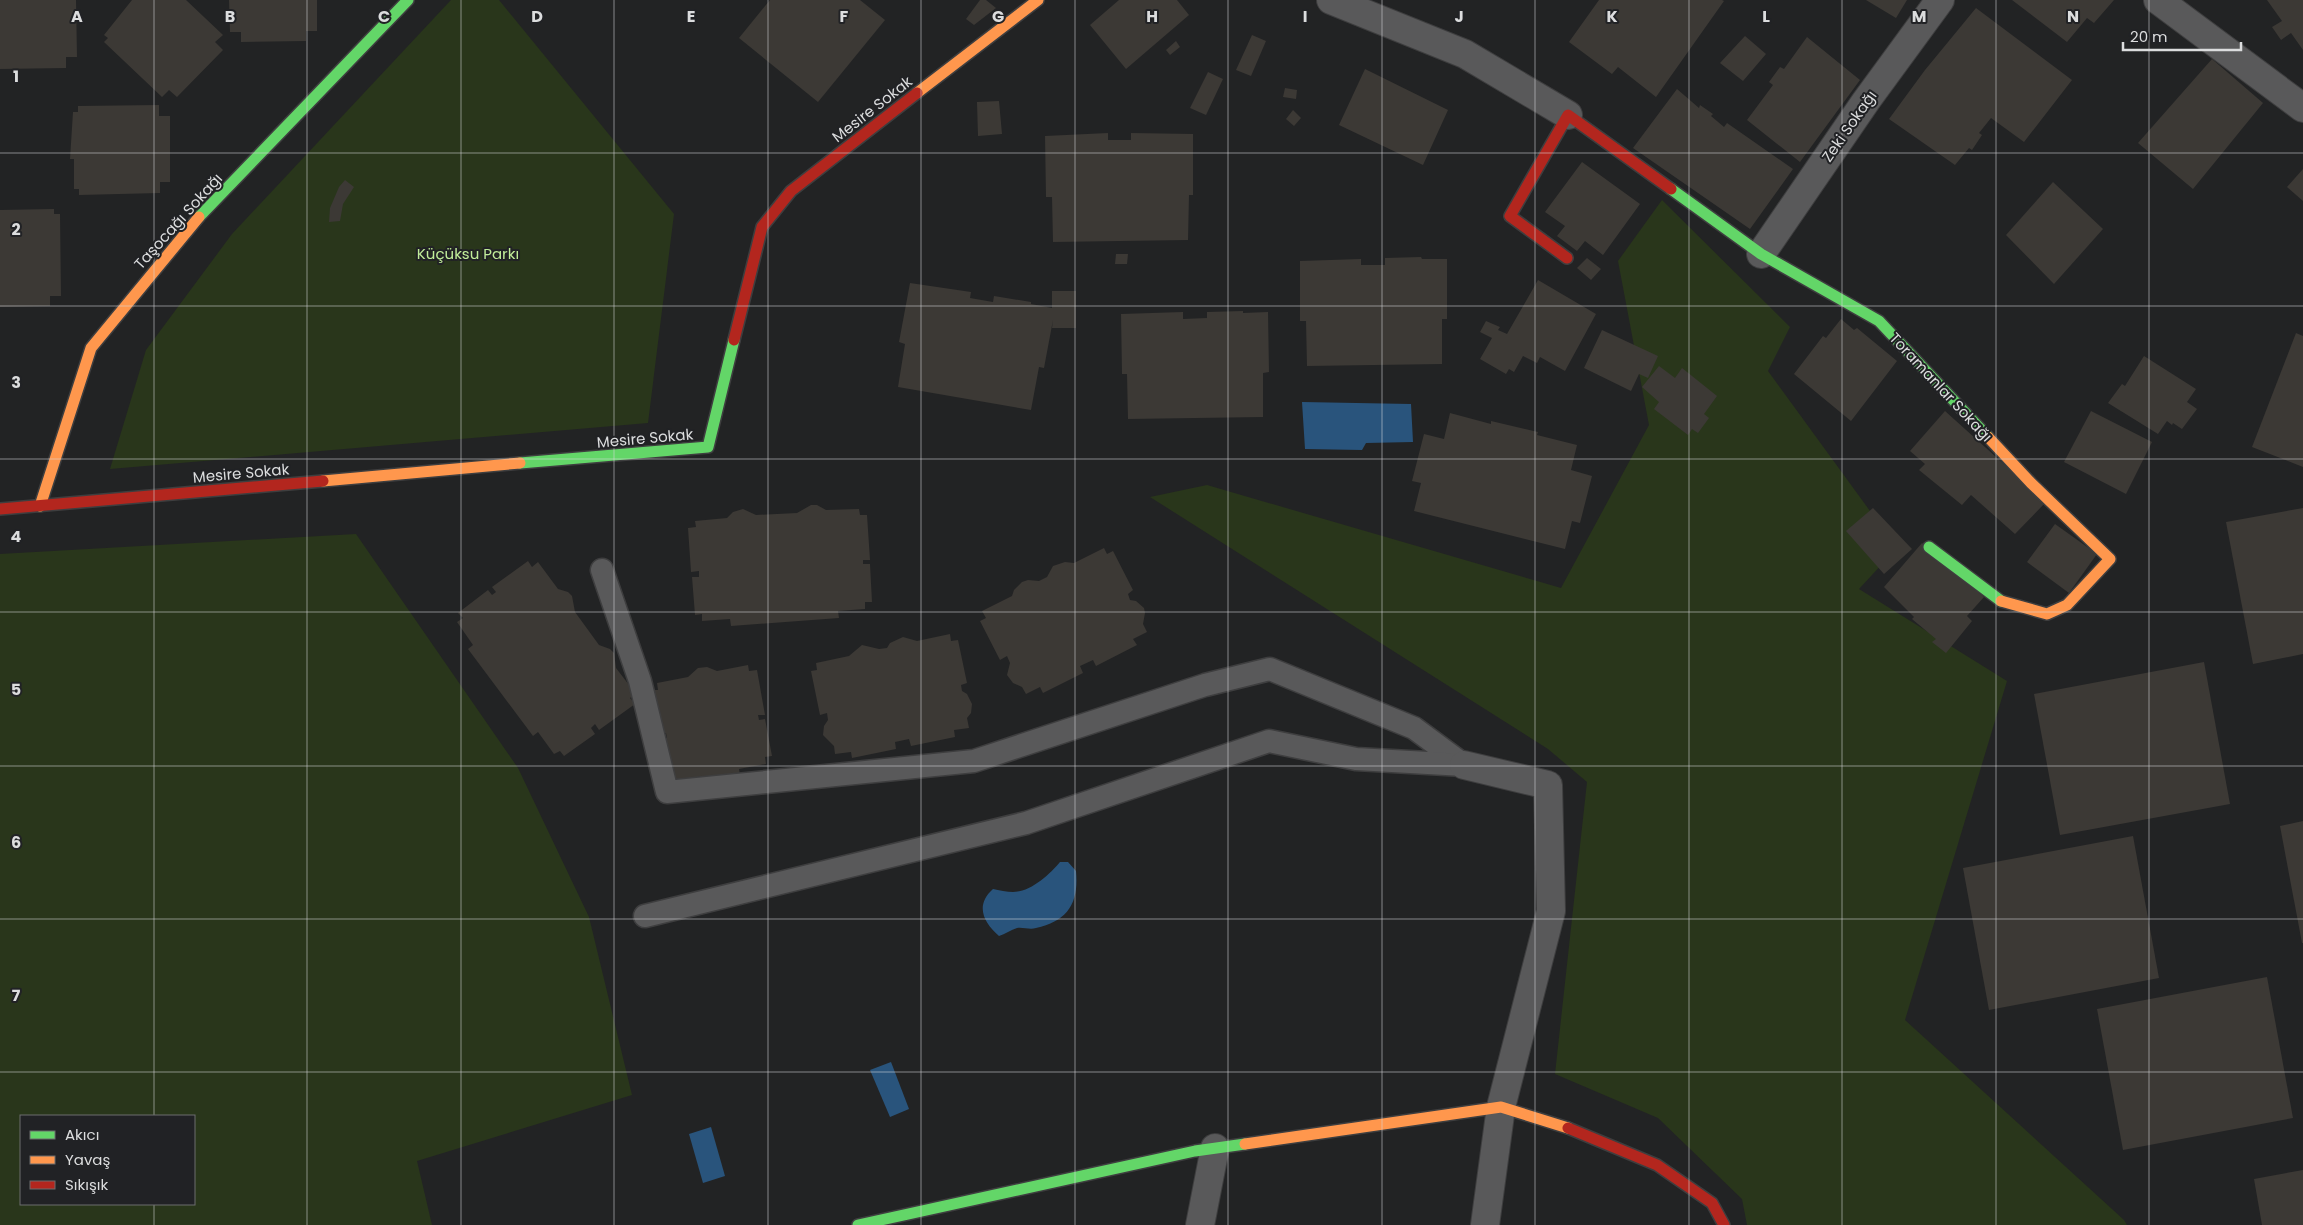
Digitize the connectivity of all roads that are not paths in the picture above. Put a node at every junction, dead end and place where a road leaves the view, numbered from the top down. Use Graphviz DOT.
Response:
graph roads {
  1 [pos="408,0"];
  2 [pos="1038,0"];
  3 [pos="1331,0"];
  4 [pos="1940,0"];
  5 [pos="2158,0"];
  6 [pos="2303,108"];
  7 [pos="1568,115"];
  8 [pos="1761,254"];
  9 [pos="1568,258"];
  10 [pos="40,506"];
  11 [pos="0,509"];
  12 [pos="1929,547"];
  13 [pos="602,570"];
  14 [pos="1464,765"];
  15 [pos="646,916"];
  16 [pos="1501,1107"];
  17 [pos="1215,1148"];
  18 [pos="859,1225"];
  19 [pos="1200,1225"];
  20 [pos="1484,1225"];
  21 [pos="1724,1225"];
  1 -- 10 [label="street, Taşocağı Sokağı"];
  2 -- 10 [label="street, Mesire Sokak"];
  3 -- 7 [label="street, Toramanlar Sokağı"];
  4 -- 8 [label="street, Zeki Sokağı"];
  5 -- 6 [label="street"];
  7 -- 8 [label="street, Toramanlar Sokağı"];
  7 -- 9 [label="street"];
  8 -- 12 [label="street, Toramanlar Sokağı"];
  10 -- 11 [label="street, Mesire Sokak"];
  13 -- 14 [label="lane"];
  14 -- 15 [label="lane"];
  14 -- 16 [label="street"];
  16 -- 17 [label="street"];
  16 -- 20 [label="street"];
  16 -- 21 [label="street"];
  17 -- 18 [label="street"];
  17 -- 19 [label="street"];
}
